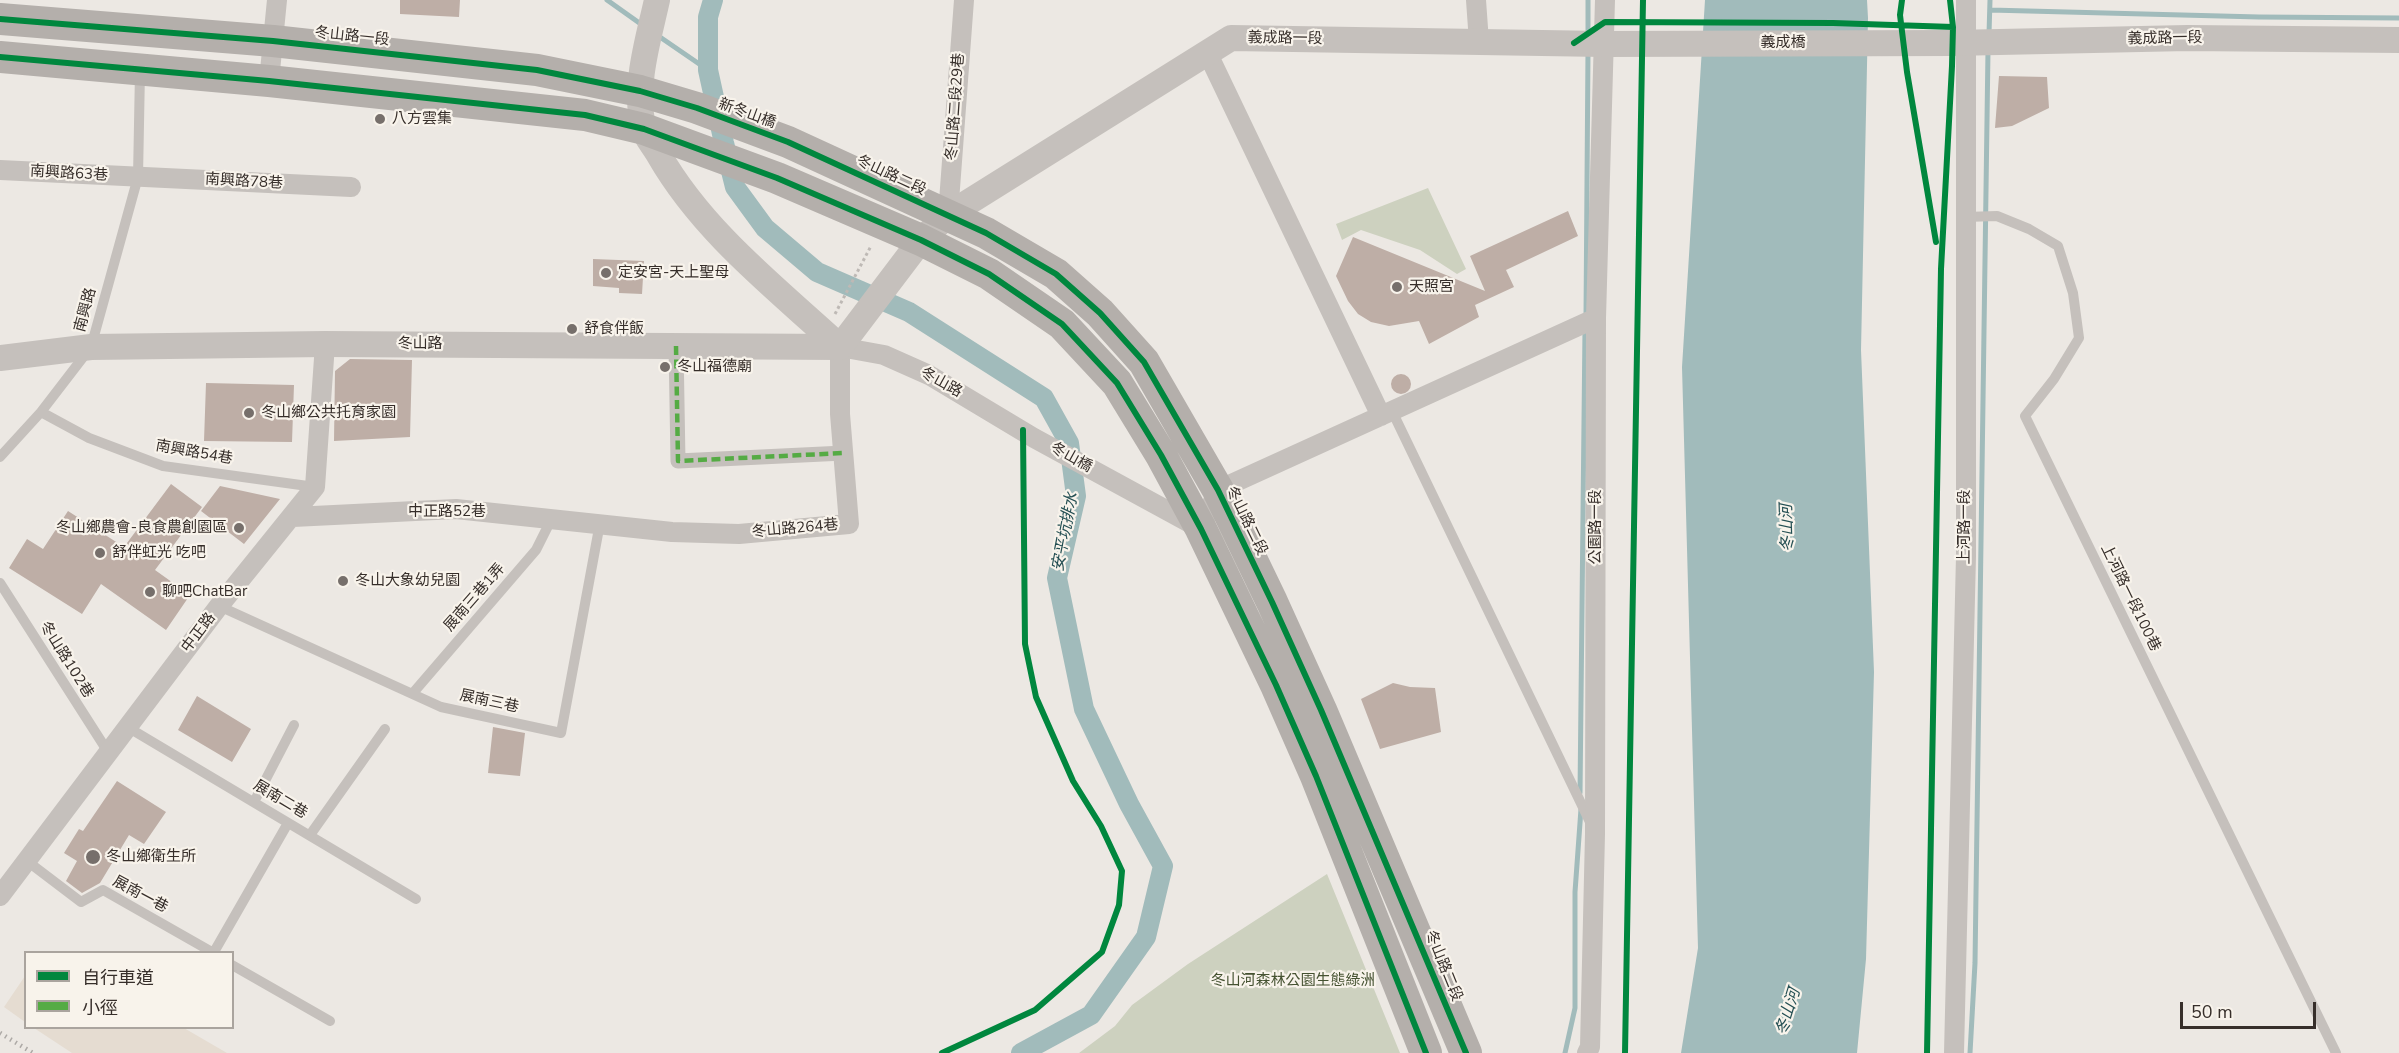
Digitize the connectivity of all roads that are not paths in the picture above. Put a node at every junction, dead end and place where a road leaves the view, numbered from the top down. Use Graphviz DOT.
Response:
graph roads {
  1 [pos="276,0"];
  2 [pos="657,0"];
  3 [pos="964,0"];
  4 [pos="1476,0"];
  5 [pos="1605,0"];
  6 [pos="1966,0"];
  7 [pos="0,19"];
  8 [pos="2399,40"];
  9 [pos="273,41"];
  10 [pos="1479,42"];
  11 [pos="1930,43"];
  12 [pos="1965,43"];
  13 [pos="1604,44"];
  14 [pos="1637,44"];
  15 [pos="1208,54"];
  16 [pos="0,57"];
  17 [pos="140,70"];
  18 [pos="641,79"];
  19 [pos="269,81"];
  20 [pos="697,108"];
  21 [pos="644,129"];
  22 [pos="788,142"];
  23 [pos="0,170"];
  24 [pos="138,177"];
  25 [pos="351,187"];
  26 [pos="948,215"];
  27 [pos="1965,217"];
  28 [pos="921,240"];
  29 [pos="1596,318"];
  30 [pos="325,344"];
  31 [pos="676,346"];
  32 [pos="92,347"];
  33 [pos="840,347"];
  34 [pos="0,358"];
  35 [pos="41,412"];
  36 [pos="1386,413"];
  37 [pos="1034,438"];
  38 [pos="844,453"];
  39 [pos="0,457"];
  40 [pos="315,487"];
  41 [pos="1218,490"];
  42 [pos="293,517"];
  43 [pos="552,518"];
  44 [pos="600,523"];
  45 [pos="1201,529"];
  46 [pos="0,583"];
  47 [pos="219,606"];
  48 [pos="413,693"];
  49 [pos="294,725"];
  50 [pos="129,728"];
  51 [pos="385,729"];
  52 [pos="108,752"];
  53 [pos="254,802"];
  54 [pos="288,823"];
  55 [pos="1595,834"];
  56 [pos="310,835"];
  57 [pos="27,861"];
  58 [pos="0,896"];
  59 [pos="416,899"];
  60 [pos="211,951"];
  61 [pos="214,951"];
  62 [pos="234,965"];
  63 [pos="330,1021"];
  64 [pos="1426,1053"];
  65 [pos="1466,1053"];
  66 [pos="1587,1053"];
  67 [pos="1954,1053"];
  68 [pos="2336,1053"];
  1 -- 9 [label="street"];
  2 -- 18 [label="street"];
  3 -- 26 [label="street, 冬山路二段29巷"];
  4 -- 10 [label="street"];
  5 -- 13 [label="street, 公園路一段"];
  6 -- 12 [label="street, 上河路一段"];
  7 -- 9 [label="main road, 冬山路一段"];
  8 -- 12 [label="street, 義成路一段"];
  9 -- 18 [label="main road, 冬山路一段"];
  9 -- 19 [label="street"];
  10 -- 13 [label="street, 義成路一段"];
  10 -- 15 [label="street, 義成路一段"];
  11 -- 12 [label="street, 義成路一段"];
  11 -- 14 [label="street, 義成橋"];
  12 -- 27 [label="street, 上河路一段"];
  13 -- 14 [label="street, 義成路一段"];
  13 -- 29 [label="street, 公園路一段"];
  15 -- 26 [label="street, 義成路一段"];
  15 -- 36 [label="street"];
  16 -- 17 [label="main road"];
  17 -- 19 [label="main road"];
  17 -- 24 [label="lane, 南興路"];
  18 -- 20 [label="main road, 冬山路一段"];
  18 -- 21 [label="street"];
  19 -- 21 [label="main road"];
  20 -- 22 [label="main road, 新冬山橋"];
  21 -- 28 [label="main road"];
  21 -- 33 [label="street"];
  22 -- 26 [label="main road, 冬山路二段"];
  23 -- 24 [label="street, 南興路63巷"];
  24 -- 25 [label="street, 南興路78巷"];
  24 -- 32 [label="lane, 南興路"];
  26 -- 28 [label="street"];
  26 -- 41 [label="main road, 冬山路二段"];
  27 -- 67 [label="street, 上河路一段"];
  27 -- 68 [label="lane, 上河路一段100巷"];
  28 -- 33 [label="street"];
  28 -- 45 [label="main road"];
  29 -- 36 [label="street"];
  29 -- 55 [label="street, 公園路一段"];
  30 -- 31 [label="street, 冬山路"];
  30 -- 32 [label="street, 冬山路"];
  30 -- 40 [label="street"];
  31 -- 33 [label="street, 冬山路"];
  31 -- 38 [label="street"];
  32 -- 34 [label="street, 冬山路"];
  32 -- 35 [label="lane, 南興路"];
  33 -- 37 [label="street, 冬山路"];
  33 -- 38 [label="street, 冬山路264巷"];
  35 -- 39 [label="lane, 南興路"];
  35 -- 40 [label="lane, 南興路54巷"];
  36 -- 41 [label="street"];
  36 -- 55 [label="lane"];
  37 -- 45 [label="street, 冬山橋"];
  38 -- 44 [label="street, 冬山路264巷"];
  40 -- 42 [label="street, 中正路"];
  41 -- 45 [label="street"];
  41 -- 65 [label="main road, 冬山路二段"];
  42 -- 43 [label="street, 中正路52巷"];
  42 -- 47 [label="street, 中正路"];
  43 -- 44 [label="street, 中正路52巷"];
  43 -- 48 [label="lane, 展南三巷1弄"];
  44 -- 48 [label="lane, 展南三巷"];
  45 -- 64 [label="main road"];
  46 -- 52 [label="lane, 冬山路102巷"];
  47 -- 48 [label="lane, 展南三巷"];
  47 -- 50 [label="street, 中正路"];
  49 -- 53 [label="lane"];
  50 -- 52 [label="street, 中正路"];
  50 -- 53 [label="lane, 展南二巷"];
  51 -- 56 [label="lane"];
  52 -- 57 [label="street, 中正路"];
  53 -- 54 [label="lane, 展南二巷"];
  54 -- 56 [label="lane, 展南二巷"];
  54 -- 61 [label="lane"];
  55 -- 66 [label="street, 公園路一段"];
  56 -- 59 [label="lane, 展南二巷"];
  57 -- 58 [label="street, 中正路"];
  57 -- 60 [label="lane, 展南一巷"];
  62 -- 63 [label="lane"];
}
